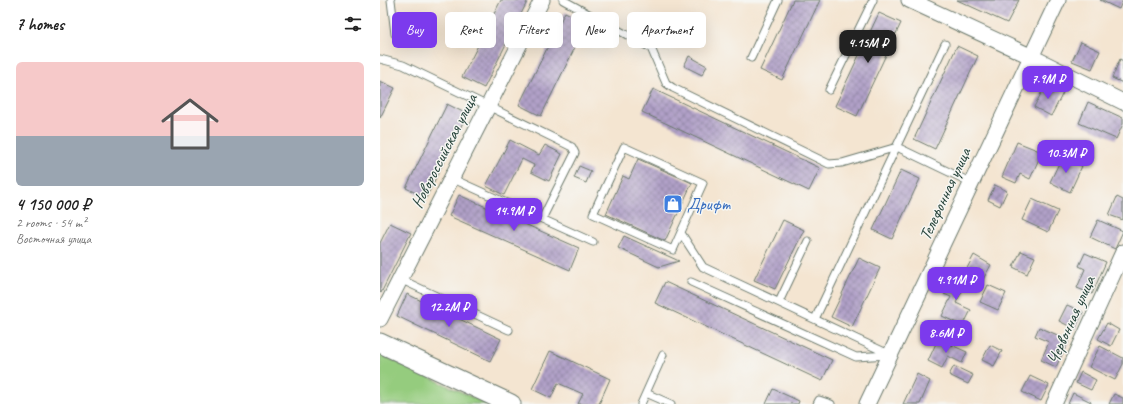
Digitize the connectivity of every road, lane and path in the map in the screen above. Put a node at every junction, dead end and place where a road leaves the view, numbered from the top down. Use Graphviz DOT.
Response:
graph roads {
  1 [pos="391,0"];
  2 [pos="542,0"];
  3 [pos="562,0"];
  4 [pos="778,0"];
  5 [pos="873,0"];
  6 [pos="1058,0"];
  7 [pos="918,2"];
  8 [pos="392,12"];
  9 [pos="945,44"];
  10 [pos="1030,56"];
  11 [pos="751,58"];
  12 [pos="380,59"];
  13 [pos="829,90"];
  14 [pos="1123,102"];
  15 [pos="488,106"];
  16 [pos="897,147"];
  17 [pos="451,178"];
  18 [pos="972,183"];
  19 [pos="542,220"];
  20 [pos="681,233"];
  21 [pos="808,240"];
  22 [pos="593,242"];
  23 [pos="1123,252"];
  24 [pos="400,279"];
  25 [pos="691,282"];
  26 [pos="779,302"];
  27 [pos="380,319"];
  28 [pos="815,319"];
  29 [pos="509,330"];
  30 [pos="380,344"];
  31 [pos="891,355"];
  32 [pos="663,356"];
  33 [pos="646,393"];
  34 [pos="511,404"];
  35 [pos="641,404"];
  36 [pos="671,404"];
  37 [pos="817,404"];
  38 [pos="831,404"];
  39 [pos="867,404"];
  40 [pos="1054,404"];
  1 -- 8 [label="lane"];
  2 -- 15 [label="street, Новороссийская улица"];
  3 -- 16 [label="lane"];
  4 -- 11 [label="lane"];
  5 -- 13 [label="lane"];
  6 -- 10 [label="street, Телефонная улица"];
  7 -- 10 [label="street"];
  9 -- 16 [label="lane"];
  10 -- 14 [label="street"];
  10 -- 18 [label="street, Телефонная улица"];
  12 -- 15 [label="lane"];
  15 -- 17 [label="street, Новороссийская улица"];
  15 -- 19 [label="lane"];
  16 -- 18 [label="lane"];
  16 -- 28 [label="lane"];
  17 -- 19 [label="lane"];
  17 -- 24 [label="street, Новороссийская улица"];
  18 -- 31 [label="street, Телефонная улица"];
  19 -- 22 [label="lane"];
  20 -- 20 [label="lane"];
  20 -- 26 [label="lane"];
  21 -- 26 [label="lane"];
  23 -- 40 [label="street, Червонная улица"];
  24 -- 27 [label="street, Новороссийская улица"];
  24 -- 29 [label="lane"];
  25 -- 31 [label="lane"];
  26 -- 28 [label="lane"];
  28 -- 31 [label="lane"];
  30 -- 34 [label="street"];
  31 -- 39 [label="street, Телефонная улица"];
  32 -- 33 [label="lane"];
  33 -- 35 [label="lane"];
  33 -- 36 [label="lane"];
  37 -- 38 [label="lane"];
}
